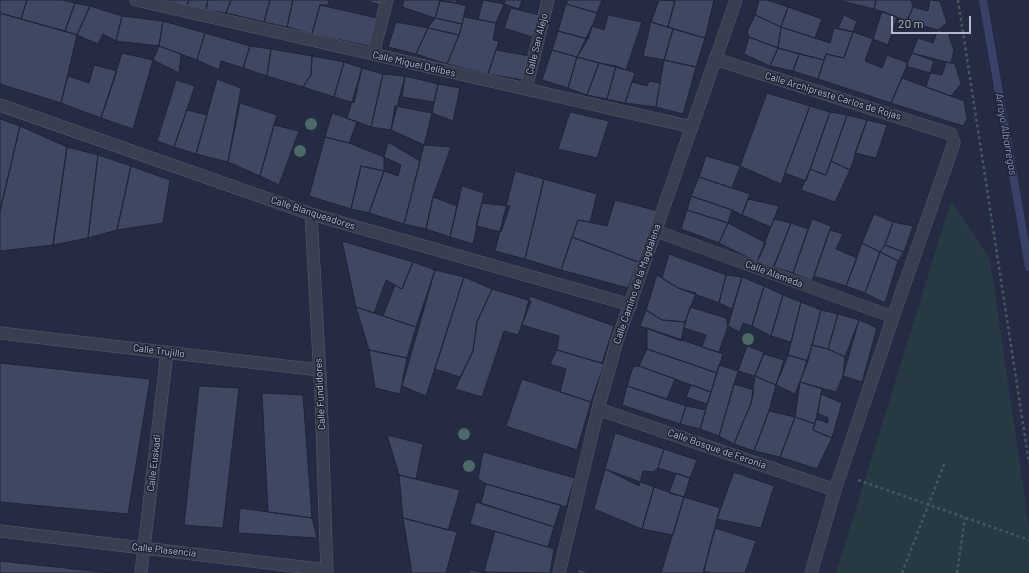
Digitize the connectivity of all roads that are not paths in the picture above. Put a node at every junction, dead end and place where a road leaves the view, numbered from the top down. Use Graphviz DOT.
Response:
graph roads {
  1 [pos="136,0"];
  2 [pos="387,0"];
  3 [pos="548,0"];
  4 [pos="736,0"];
  5 [pos="373,54"];
  6 [pos="715,59"];
  7 [pos="526,89"];
  8 [pos="0,105"];
  9 [pos="692,127"];
  10 [pos="311,214"];
  11 [pos="656,231"];
  12 [pos="631,305"];
  13 [pos="892,317"];
  14 [pos="0,333"];
  15 [pos="167,352"];
  16 [pos="319,370"];
  17 [pos="598,409"];
  18 [pos="835,490"];
  19 [pos="0,531"];
  20 [pos="142,548"];
  21 [pos="327,571"];
  22 [pos="141,573"];
  23 [pos="559,573"];
  24 [pos="811,573"];
  1 -- 5 [label="street, Calle Miguel Delibes"];
  2 -- 5 [label="street"];
  3 -- 7 [label="street, Calle San Alejo"];
  4 -- 6 [label="street, Calle Camino de la Magdalena"];
  5 -- 7 [label="street, Calle Miguel Delibes"];
  6 -- 9 [label="street, Calle Camino de la Magdalena"];
  6 -- 13 [label="street, Calle Archipreste Carlos de Rojas"];
  7 -- 9 [label="street, Calle Miguel Delibes"];
  8 -- 10 [label="street, Calle Blanqueadores"];
  9 -- 11 [label="street, Calle Camino de la Magdalena"];
  10 -- 12 [label="street, Calle Blanqueadores"];
  10 -- 16 [label="street, Calle Fundidores"];
  11 -- 12 [label="street, Calle Camino de la Magdalena"];
  11 -- 13 [label="street, Calle Alameda"];
  12 -- 17 [label="street, Calle Camino de la Magdalena"];
  13 -- 18 [label="street"];
  14 -- 15 [label="street, Calle Trujillo"];
  15 -- 16 [label="street, Calle Trujillo"];
  15 -- 20 [label="street, Calle Euskadi"];
  16 -- 21 [label="street, Calle Fundidores"];
  17 -- 18 [label="street, Calle Bosque de Feronia"];
  17 -- 23 [label="street, Calle Camino de la Magdalena"];
  18 -- 24 [label="street"];
  19 -- 20 [label="street, Calle Plasencia"];
  20 -- 21 [label="street, Calle Plasencia"];
  20 -- 22 [label="street, Calle Euskadi"];
}
